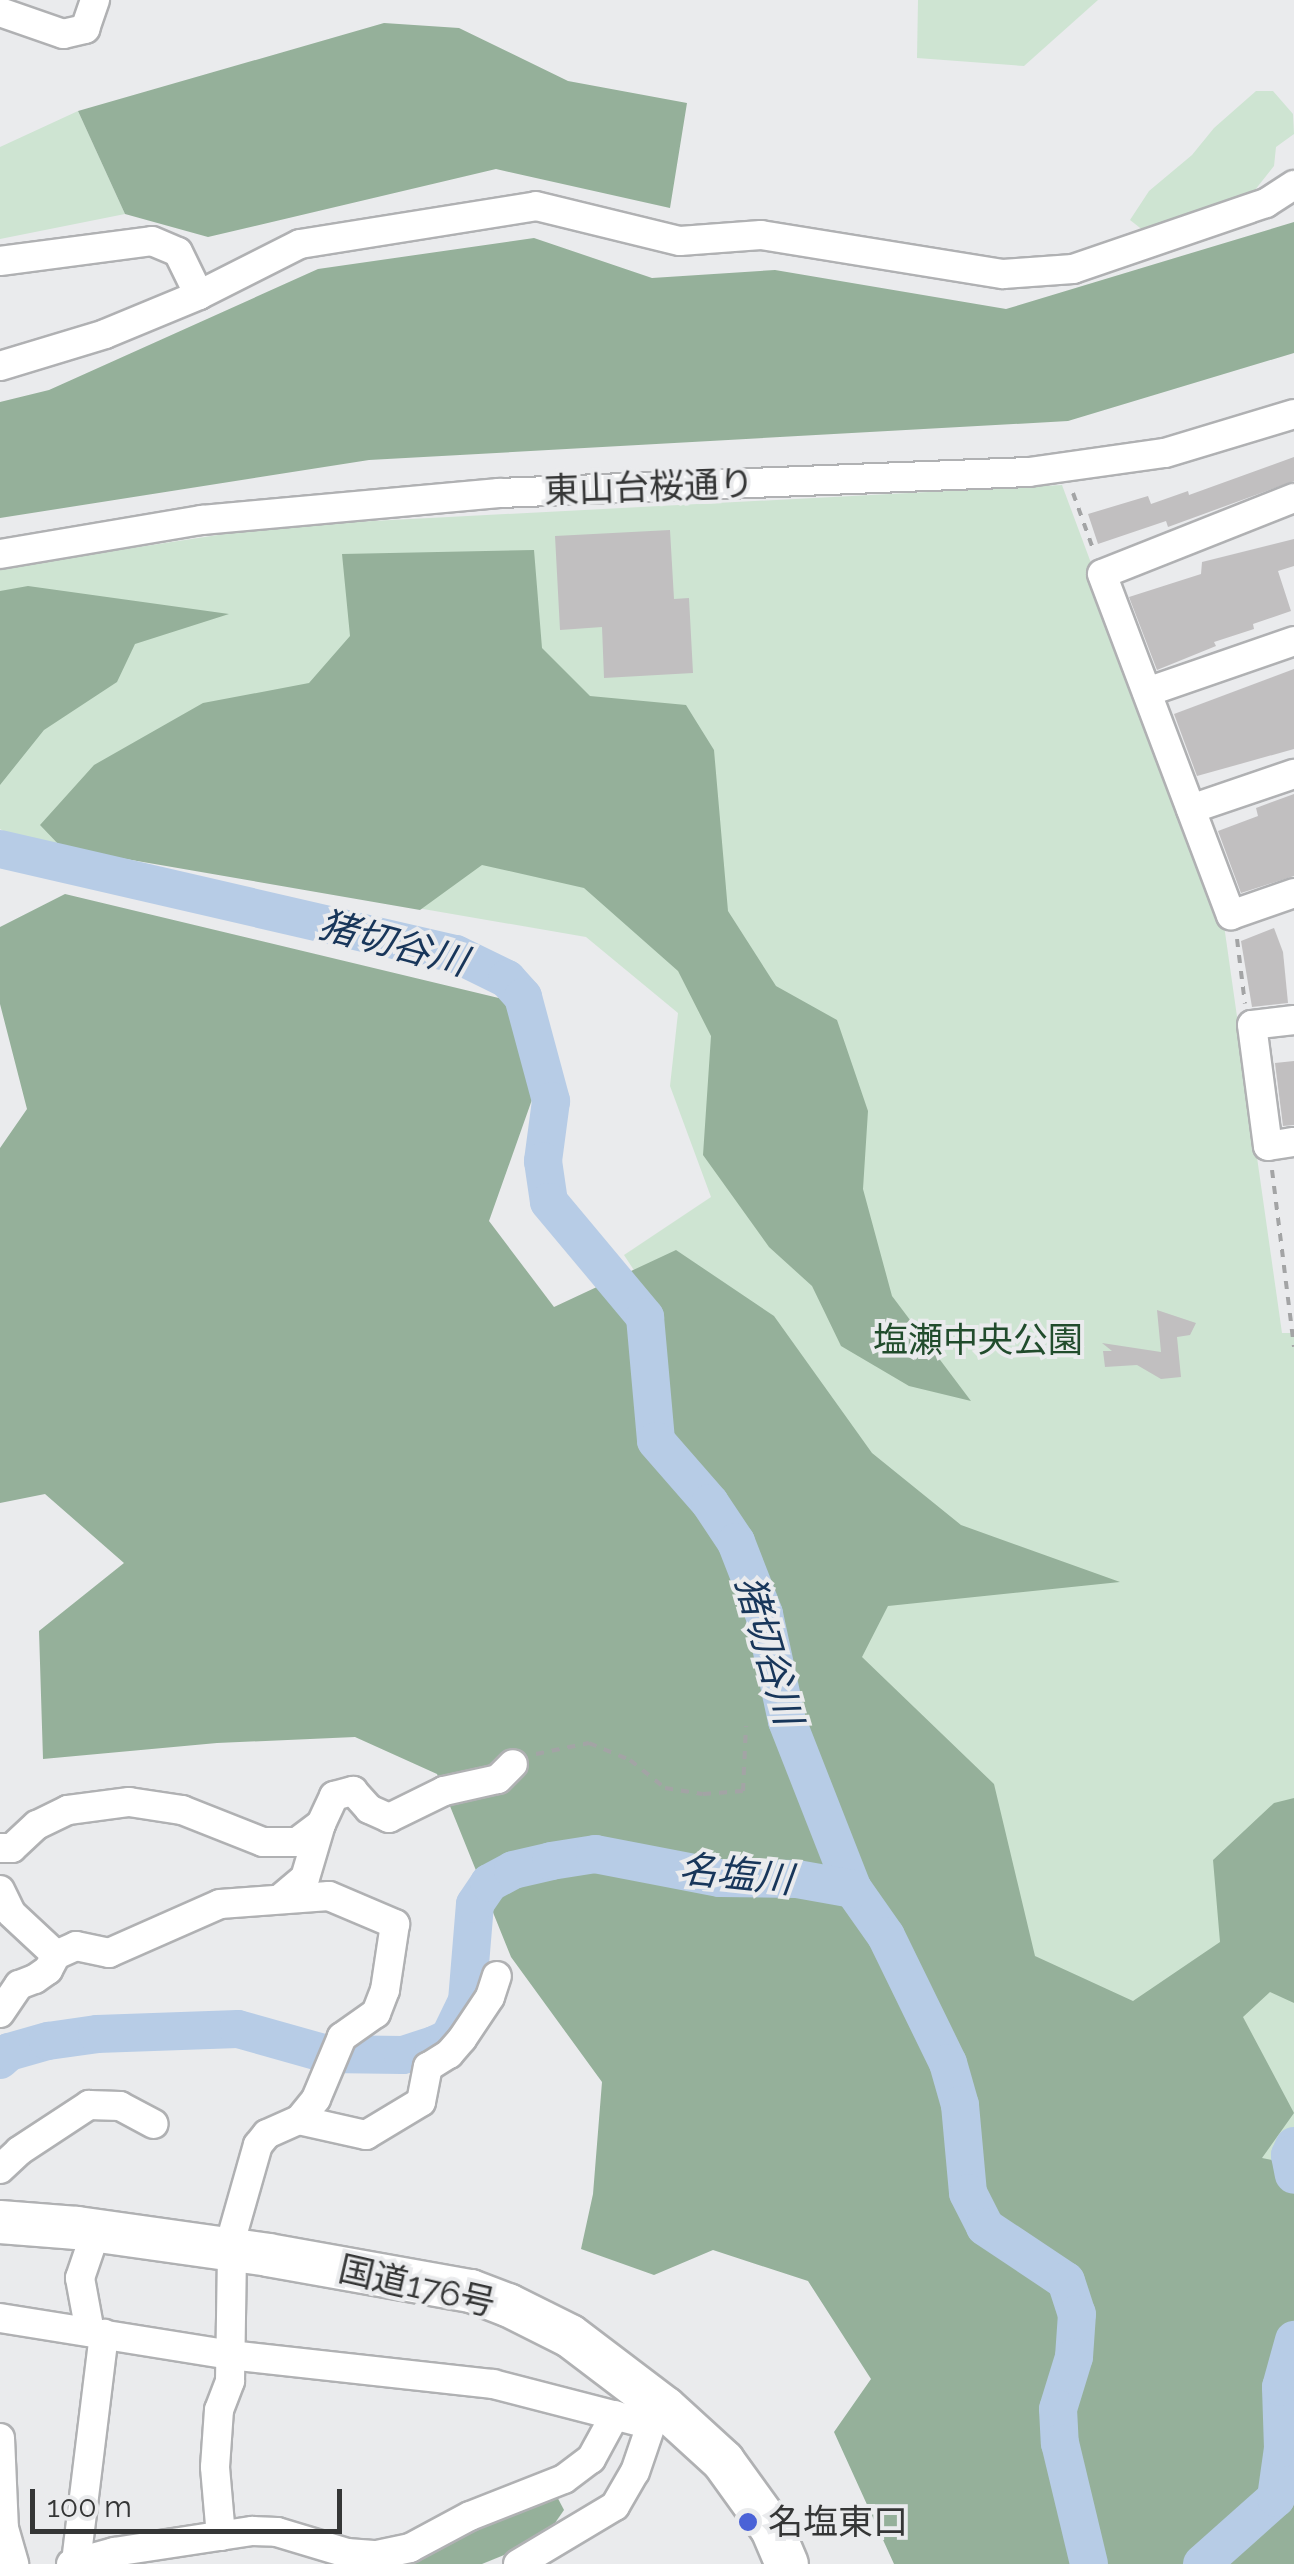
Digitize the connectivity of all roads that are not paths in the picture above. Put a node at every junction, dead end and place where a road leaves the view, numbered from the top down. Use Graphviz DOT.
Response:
graph roads {
  1 [pos="95,0"];
  2 [pos="0,12"];
  3 [pos="1294,185"];
  4 [pos="0,262"];
  5 [pos="199,296"];
  6 [pos="0,366"];
  7 [pos="1294,414"];
  8 [pos="1294,498"];
  9 [pos="0,554"];
  10 [pos="1294,641"];
  11 [pos="1146,692"];
  12 [pos="1294,774"];
  13 [pos="1191,808"];
  14 [pos="1294,893"];
  15 [pos="1294,1020"];
  16 [pos="1281,1144"];
  17 [pos="513,1764"];
  18 [pos="320,1824"];
  19 [pos="0,1848"];
  20 [pos="0,1890"];
  21 [pos="280,1900"];
  22 [pos="56,1955"];
  23 [pos="496,1976"];
  24 [pos="0,2013"];
  25 [pos="299,2120"];
  26 [pos="154,2124"];
  27 [pos="0,2169"];
  28 [pos="0,2222"];
  29 [pos="96,2231"];
  30 [pos="230,2250"];
  31 [pos="0,2318"];
  32 [pos="98,2333"];
  33 [pos="230,2355"];
  34 [pos="614,2416"];
  35 [pos="658,2416"];
  36 [pos="0,2438"];
  37 [pos="220,2536"];
  38 [pos="74,2563"];
  39 [pos="14,2564"];
  40 [pos="518,2564"];
  41 [pos="786,2564"];
  1 -- 2 [label="street"];
  3 -- 5 [label="street"];
  4 -- 5 [label="street"];
  5 -- 6 [label="street"];
  7 -- 9 [label="street, 東山台桜通り"];
  8 -- 11 [label="street"];
  10 -- 11 [label="street"];
  11 -- 13 [label="street"];
  12 -- 13 [label="street"];
  13 -- 14 [label="street"];
  15 -- 16 [label="street"];
  17 -- 18 [label="street"];
  18 -- 19 [label="street"];
  18 -- 21 [label="street"];
  20 -- 22 [label="street"];
  21 -- 22 [label="street"];
  21 -- 25 [label="street"];
  22 -- 24 [label="street"];
  23 -- 25 [label="street"];
  25 -- 30 [label="street"];
  26 -- 27 [label="street"];
  28 -- 29 [label="highway, 国道176号"];
  29 -- 30 [label="highway, 国道176号"];
  29 -- 32 [label="street"];
  30 -- 33 [label="street"];
  30 -- 35 [label="highway, 国道176号"];
  31 -- 32 [label="street"];
  32 -- 33 [label="street"];
  32 -- 38 [label="street"];
  33 -- 34 [label="street"];
  33 -- 37 [label="street"];
  34 -- 35 [label="street"];
  34 -- 37 [label="street"];
  35 -- 40 [label="street"];
  35 -- 41 [label="highway, 国道176号"];
  36 -- 39 [label="street"];
  37 -- 38 [label="street"];
}
